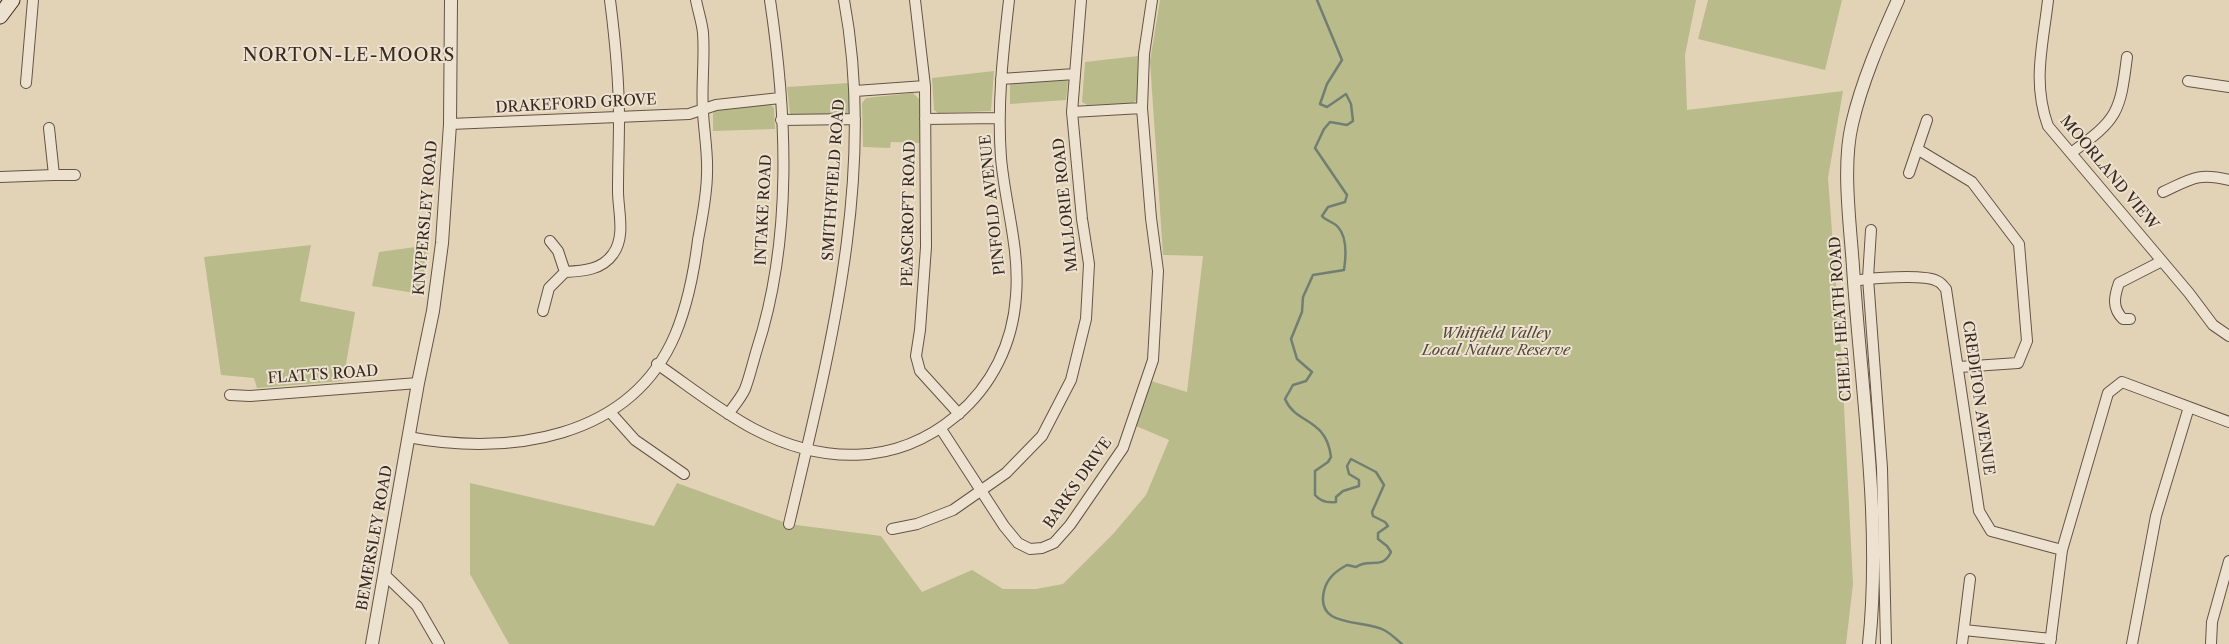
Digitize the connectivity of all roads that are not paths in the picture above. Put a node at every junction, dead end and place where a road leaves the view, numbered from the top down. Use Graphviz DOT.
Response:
graph roads {
  1 [pos="12,0"];
  2 [pos="33,0"];
  3 [pos="451,0"];
  4 [pos="610,0"];
  5 [pos="696,0"];
  6 [pos="770,0"];
  7 [pos="844,0"];
  8 [pos="916,0"];
  9 [pos="1008,0"];
  10 [pos="1081,0"];
  11 [pos="1152,0"];
  12 [pos="1898,0"];
  13 [pos="2048,0"];
  14 [pos="0,16"];
  15 [pos="2127,57"];
  16 [pos="1075,74"];
  17 [pos="1001,78"];
  18 [pos="2188,81"];
  19 [pos="26,83"];
  20 [pos="925,86"];
  21 [pos="2229,87"];
  22 [pos="855,92"];
  23 [pos="780,98"];
  24 [pos="1142,108"];
  25 [pos="703,110"];
  26 [pos="1072,112"];
  27 [pos="619,117"];
  28 [pos="855,118"];
  29 [pos="998,118"];
  30 [pos="926,119"];
  31 [pos="781,120"];
  32 [pos="1927,120"];
  33 [pos="450,124"];
  34 [pos="49,128"];
  35 [pos="1918,148"];
  36 [pos="2071,153"];
  37 [pos="1909,173"];
  38 [pos="54,175"];
  39 [pos="75,175"];
  40 [pos="0,177"];
  41 [pos="2229,180"];
  42 [pos="2163,192"];
  43 [pos="1871,230"];
  44 [pos="550,240"];
  45 [pos="2162,261"];
  46 [pos="565,272"];
  47 [pos="1868,278"];
  48 [pos="1854,281"];
  49 [pos="543,311"];
  50 [pos="2130,320"];
  51 [pos="2229,336"];
  52 [pos="657,364"];
  53 [pos="1959,367"];
  54 [pos="418,384"];
  55 [pos="230,395"];
  56 [pos="2189,407"];
  57 [pos="610,412"];
  58 [pos="728,414"];
  59 [pos="959,414"];
  60 [pos="2229,422"];
  61 [pos="941,429"];
  62 [pos="408,437"];
  63 [pos="807,449"];
  64 [pos="684,474"];
  65 [pos="982,491"];
  66 [pos="789,524"];
  67 [pos="892,529"];
  68 [pos="2062,550"];
  69 [pos="2229,561"];
  70 [pos="385,576"];
  71 [pos="1970,579"];
  72 [pos="1964,630"];
  73 [pos="2050,641"];
  74 [pos="372,644"];
  75 [pos="438,644"];
  76 [pos="1868,644"];
  77 [pos="1886,644"];
  78 [pos="1962,644"];
  79 [pos="2132,644"];
  80 [pos="2211,644"];
  1 -- 14 [label="main road"];
  2 -- 19 [label="street"];
  3 -- 33 [label="street, KNYPERSLEY ROAD"];
  4 -- 27 [label="street"];
  5 -- 25 [label="street"];
  6 -- 23 [label="street, INTAKE ROAD"];
  7 -- 22 [label="street, SMITHYFIELD ROAD"];
  8 -- 20 [label="street, PEASCROFT ROAD"];
  9 -- 17 [label="street, PINFOLD AVENUE"];
  10 -- 16 [label="street, MALLORIE ROAD"];
  11 -- 24 [label="street, BARKS DRIVE"];
  12 -- 48 [label="street, CHELL HEATH ROAD"];
  13 -- 36 [label="street, MOORLAND VIEW"];
  15 -- 36 [label="street"];
  16 -- 17 [label="street"];
  16 -- 26 [label="street, MALLORIE ROAD"];
  17 -- 29 [label="street, PINFOLD AVENUE"];
  18 -- 21 [label="street"];
  20 -- 22 [label="street"];
  20 -- 30 [label="street, PEASCROFT ROAD"];
  22 -- 28 [label="street, SMITHYFIELD ROAD"];
  23 -- 25 [label="street, DRAKEFORD GROVE"];
  23 -- 31 [label="street, INTAKE ROAD"];
  24 -- 26 [label="street"];
  24 -- 65 [label="street, BARKS DRIVE"];
  25 -- 27 [label="street, DRAKEFORD GROVE"];
  25 -- 52 [label="street"];
  26 -- 65 [label="street, MALLORIE ROAD"];
  27 -- 33 [label="street, DRAKEFORD GROVE"];
  27 -- 46 [label="street"];
  28 -- 31 [label="street"];
  28 -- 63 [label="street, SMITHYFIELD ROAD"];
  29 -- 30 [label="street"];
  29 -- 59 [label="street, PINFOLD AVENUE"];
  30 -- 59 [label="street, PEASCROFT ROAD"];
  31 -- 58 [label="street, INTAKE ROAD"];
  32 -- 35 [label="street"];
  33 -- 54 [label="street, KNYPERSLEY ROAD"];
  34 -- 38 [label="street"];
  35 -- 37 [label="street"];
  35 -- 53 [label="street"];
  36 -- 45 [label="street, MOORLAND VIEW"];
  38 -- 39 [label="street"];
  38 -- 40 [label="street"];
  41 -- 42 [label="street"];
  43 -- 47 [label="street, CHELL HEATH ROAD"];
  44 -- 46 [label="street"];
  45 -- 50 [label="street"];
  45 -- 51 [label="street, MOORLAND VIEW"];
  46 -- 49 [label="street"];
  47 -- 48 [label="street, CREDITON AVENUE"];
  47 -- 53 [label="street, CREDITON AVENUE"];
  47 -- 77 [label="street, CHELL HEATH ROAD"];
  48 -- 76 [label="street, CHELL HEATH ROAD"];
  52 -- 57 [label="street"];
  52 -- 58 [label="street, PINFOLD AVENUE"];
  53 -- 68 [label="street, CREDITON AVENUE"];
  54 -- 55 [label="street, FLATTS ROAD"];
  54 -- 62 [label="street, KNYPERSLEY ROAD"];
  56 -- 60 [label="street"];
  56 -- 68 [label="street"];
  56 -- 79 [label="street"];
  57 -- 62 [label="street"];
  57 -- 64 [label="street"];
  58 -- 63 [label="street, PINFOLD AVENUE"];
  59 -- 61 [label="street, PINFOLD AVENUE"];
  61 -- 63 [label="street, PINFOLD AVENUE"];
  61 -- 65 [label="street, BARKS DRIVE"];
  62 -- 70 [label="street, BEMERSLEY ROAD"];
  63 -- 66 [label="street, SMITHYFIELD ROAD"];
  65 -- 67 [label="street, MALLORIE ROAD"];
  68 -- 73 [label="street"];
  69 -- 80 [label="street"];
  70 -- 74 [label="street, BEMERSLEY ROAD"];
  70 -- 75 [label="street"];
  71 -- 72 [label="street"];
  72 -- 73 [label="street"];
  72 -- 78 [label="street"];
}
